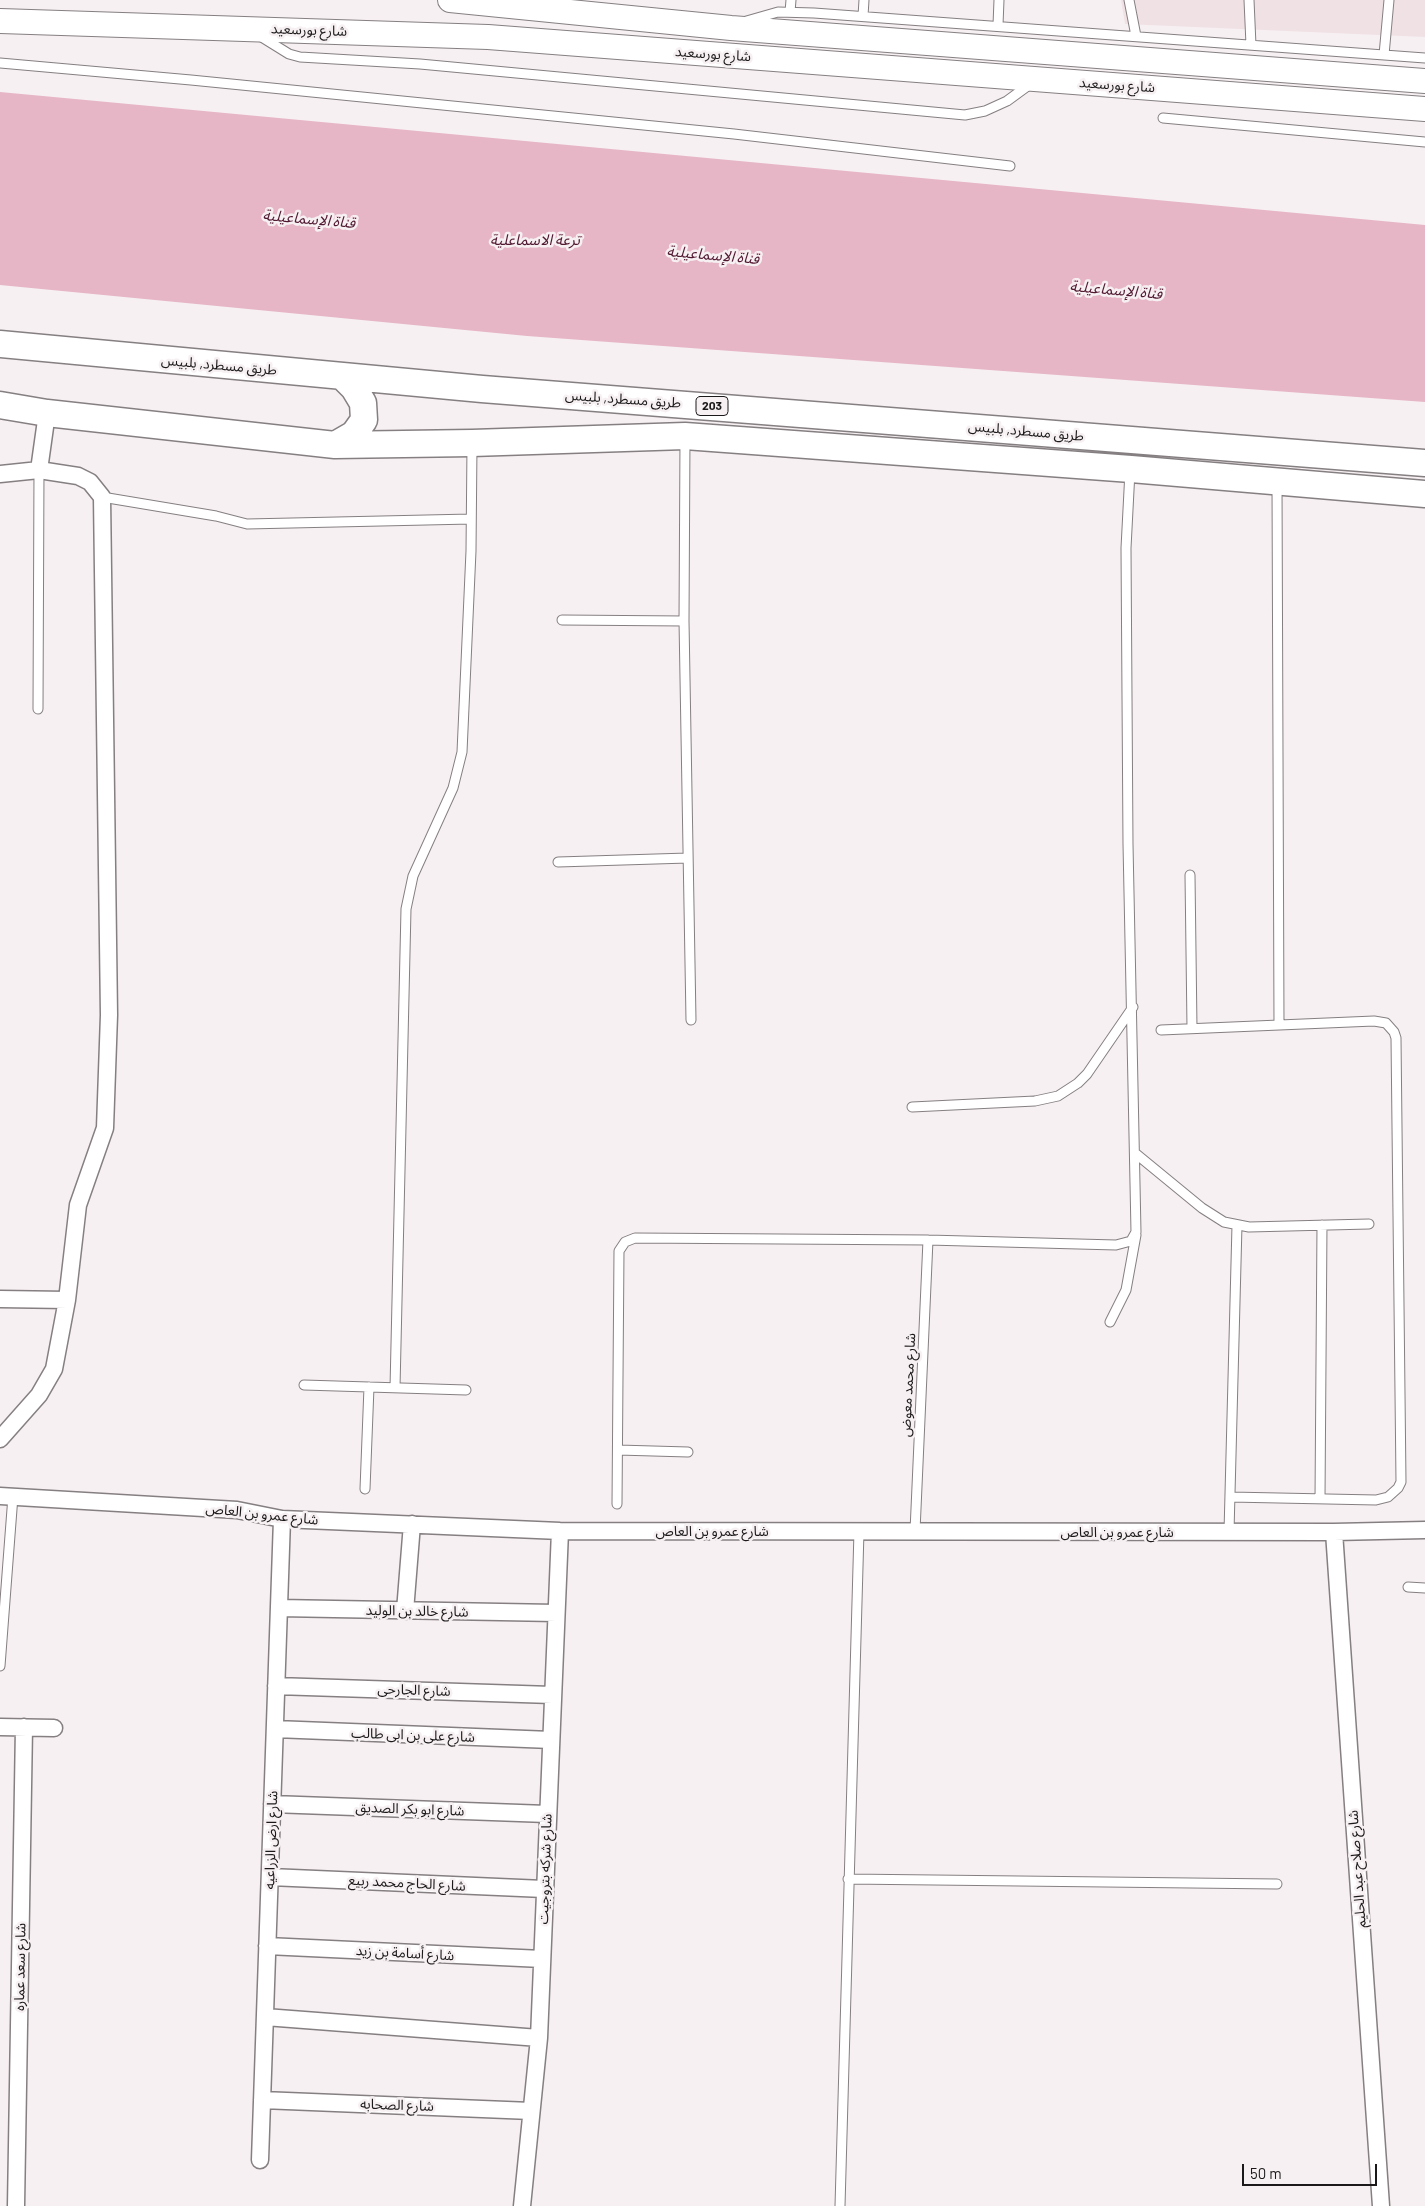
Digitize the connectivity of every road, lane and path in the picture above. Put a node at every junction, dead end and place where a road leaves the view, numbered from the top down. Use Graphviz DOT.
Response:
graph roads {
  1 [pos="450,0"];
  2 [pos="791,0"];
  3 [pos="864,0"];
  4 [pos="999,0"];
  5 [pos="1130,0"];
  6 [pos="1249,0"];
  7 [pos="1389,0"];
  8 [pos="526,4"];
  9 [pos="790,12"];
  10 [pos="864,16"];
  11 [pos="0,21"];
  12 [pos="998,25"];
  13 [pos="247,28"];
  14 [pos="732,28"];
  15 [pos="1136,36"];
  16 [pos="1251,45"];
  17 [pos="1384,55"];
  18 [pos="1425,58"];
  19 [pos="0,63"];
  20 [pos="1037,79"];
  21 [pos="1425,81"];
  22 [pos="1425,109"];
  23 [pos="1163,118"];
  24 [pos="1425,142"];
  25 [pos="1010,166"];
  26 [pos="0,344"];
  27 [pos="342,376"];
  28 [pos="0,405"];
  29 [pos="47,413"];
  30 [pos="685,436"];
  31 [pos="472,443"];
  32 [pos="335,445"];
  33 [pos="1425,463"];
  34 [pos="1130,469"];
  35 [pos="39,470"];
  36 [pos="0,474"];
  37 [pos="1277,482"];
  38 [pos="1425,494"];
  39 [pos="102,497"];
  40 [pos="471,519"];
  41 [pos="562,620"];
  42 [pos="684,621"];
  43 [pos="38,709"];
  44 [pos="688,858"];
  45 [pos="558,862"];
  46 [pos="1190,875"];
  47 [pos="1133,1006"];
  48 [pos="691,1020"];
  49 [pos="1279,1024"];
  50 [pos="1192,1028"];
  51 [pos="1160,1030"];
  52 [pos="912,1107"];
  53 [pos="1135,1153"];
  54 [pos="1369,1224"];
  55 [pos="1237,1225"];
  56 [pos="1322,1225"];
  57 [pos="1136,1232"];
  58 [pos="928,1240"];
  59 [pos="0,1300"];
  60 [pos="67,1300"];
  61 [pos="1110,1322"];
  62 [pos="304,1385"];
  63 [pos="369,1387"];
  64 [pos="395,1388"];
  65 [pos="466,1390"];
  66 [pos="0,1439"];
  67 [pos="618,1450"];
  68 [pos="688,1452"];
  69 [pos="365,1489"];
  70 [pos="7,1496"];
  71 [pos="1230,1497"];
  72 [pos="1320,1499"];
  73 [pos="617,1504"];
  74 [pos="282,1519"];
  75 [pos="412,1524"];
  76 [pos="1425,1530"];
  77 [pos="560,1531"];
  78 [pos="859,1531"];
  79 [pos="915,1531"];
  80 [pos="1229,1532"];
  81 [pos="1334,1532"];
  82 [pos="1408,1587"];
  83 [pos="1425,1588"];
  84 [pos="279,1608"];
  85 [pos="405,1611"];
  86 [pos="556,1613"];
  87 [pos="0,1666"];
  88 [pos="276,1686"];
  89 [pos="552,1694"];
  90 [pos="0,1727"];
  91 [pos="24,1727"];
  92 [pos="54,1728"];
  93 [pos="275,1729"];
  94 [pos="551,1740"];
  95 [pos="272,1804"];
  96 [pos="547,1814"];
  97 [pos="270,1876"];
  98 [pos="848,1879"];
  99 [pos="1277,1884"];
  100 [pos="544,1889"];
  101 [pos="267,1946"];
  102 [pos="542,1960"];
  103 [pos="265,2017"];
  104 [pos="539,2038"];
  105 [pos="262,2100"];
  106 [pos="531,2110"];
  107 [pos="260,2160"];
  108 [pos="16,2206"];
  109 [pos="522,2206"];
  110 [pos="840,2206"];
  111 [pos="1381,2206"];
  1 -- 8 [label="main road, شارع بورسعيد"];
  2 -- 9 [label="lane"];
  3 -- 10 [label="lane"];
  4 -- 12 [label="lane"];
  5 -- 15 [label="lane"];
  6 -- 16 [label="lane"];
  7 -- 17 [label="lane"];
  8 -- 14 [label="main road, شارع بورسعيد"];
  9 -- 10 [label="lane"];
  9 -- 14 [label="lane"];
  10 -- 12 [label="lane"];
  11 -- 13 [label="main road, شارع بورسعيد"];
  12 -- 15 [label="lane"];
  13 -- 20 [label="main road, شارع بورسعيد"];
  13 -- 20 [label="lane"];
  14 -- 21 [label="main road, شارع بورسعيد"];
  15 -- 16 [label="lane"];
  16 -- 17 [label="lane"];
  17 -- 18 [label="lane"];
  19 -- 25 [label="lane"];
  20 -- 22 [label="main road, شارع بورسعيد"];
  23 -- 24 [label="lane"];
  26 -- 27 [label="main road, طريق مسطرد, بلبيس / 203"];
  27 -- 32 [label="main road"];
  27 -- 33 [label="main road, طريق مسطرد, بلبيس / 203"];
  28 -- 29 [label="main road"];
  29 -- 32 [label="main road"];
  29 -- 35 [label="street"];
  30 -- 31 [label="main road"];
  30 -- 34 [label="main road"];
  30 -- 42 [label="lane"];
  31 -- 32 [label="main road"];
  31 -- 40 [label="lane"];
  34 -- 37 [label="main road"];
  34 -- 47 [label="lane"];
  35 -- 36 [label="street"];
  35 -- 39 [label="street"];
  35 -- 43 [label="lane"];
  37 -- 38 [label="main road"];
  37 -- 49 [label="lane"];
  39 -- 40 [label="lane"];
  39 -- 60 [label="street"];
  40 -- 64 [label="lane"];
  41 -- 42 [label="lane"];
  42 -- 44 [label="lane"];
  44 -- 45 [label="lane"];
  44 -- 48 [label="lane"];
  46 -- 50 [label="lane"];
  47 -- 52 [label="lane"];
  47 -- 53 [label="lane"];
  49 -- 50 [label="lane"];
  49 -- 72 [label="lane"];
  50 -- 51 [label="lane"];
  53 -- 55 [label="lane"];
  53 -- 57 [label="lane"];
  54 -- 56 [label="lane"];
  55 -- 56 [label="lane"];
  55 -- 71 [label="lane"];
  56 -- 72 [label="lane"];
  57 -- 58 [label="lane"];
  57 -- 61 [label="lane"];
  58 -- 67 [label="lane"];
  58 -- 79 [label="lane, شارع محمد معوض"];
  59 -- 60 [label="street"];
  60 -- 66 [label="street"];
  62 -- 63 [label="lane"];
  63 -- 64 [label="lane"];
  63 -- 69 [label="lane"];
  64 -- 65 [label="lane"];
  67 -- 68 [label="lane"];
  67 -- 73 [label="lane"];
  70 -- 74 [label="street, شارع عمرو بن العاص"];
  70 -- 87 [label="lane"];
  71 -- 72 [label="lane"];
  71 -- 80 [label="lane"];
  74 -- 75 [label="street, شارع عمرو بن العاص"];
  74 -- 84 [label="street, شارع ارض الزراعيه"];
  75 -- 77 [label="street, شارع عمرو بن العاص"];
  75 -- 85 [label="street"];
  76 -- 81 [label="street, شارع عمرو بن العاص"];
  77 -- 78 [label="street, شارع عمرو بن العاص"];
  77 -- 86 [label="street, شارع شركه بتروجيت"];
  78 -- 79 [label="street, شارع عمرو بن العاص"];
  78 -- 98 [label="lane"];
  79 -- 80 [label="street, شارع عمرو بن العاص"];
  80 -- 81 [label="street, شارع عمرو بن العاص"];
  81 -- 111 [label="street, شارع صلاح عبد الحليم"];
  82 -- 83 [label="lane"];
  84 -- 85 [label="street, شارع خالد بن الوليد"];
  84 -- 88 [label="street, شارع ارض الزراعيه"];
  85 -- 86 [label="street, شارع خالد بن الوليد"];
  86 -- 89 [label="street, شارع شركه بتروجيت"];
  88 -- 89 [label="street, شارع الجارحى"];
  88 -- 93 [label="street, شارع ارض الزراعيه"];
  89 -- 94 [label="street, شارع شركه بتروجيت"];
  90 -- 91 [label="street"];
  91 -- 92 [label="street"];
  91 -- 108 [label="street, شارع سعد عماره"];
  93 -- 94 [label="street, شارع على بن ابى طالب"];
  93 -- 95 [label="street, شارع ارض الزراعيه"];
  94 -- 96 [label="street, شارع شركه بتروجيت"];
  95 -- 96 [label="street, شارع ابو بكر الصديق"];
  95 -- 97 [label="street, شارع ارض الزراعيه"];
  96 -- 100 [label="street, شارع شركه بتروجيت"];
  97 -- 100 [label="street, شارع الحاج محمد ربيع"];
  97 -- 101 [label="street, شارع ارض الزراعيه"];
  98 -- 99 [label="lane"];
  98 -- 110 [label="lane"];
  100 -- 102 [label="street, شارع شركه بتروجيت"];
  101 -- 102 [label="street, شارع أسامة بن زيد"];
  101 -- 103 [label="street, شارع ارض الزراعيه"];
  102 -- 104 [label="street, شارع شركه بتروجيت"];
  103 -- 104 [label="street"];
  103 -- 105 [label="street, شارع ارض الزراعيه"];
  104 -- 106 [label="street, شارع شركه بتروجيت"];
  105 -- 106 [label="street, شارع الصحابه"];
  105 -- 107 [label="street, شارع ارض الزراعيه"];
  106 -- 109 [label="street, شارع شركه بتروجيت"];
}
